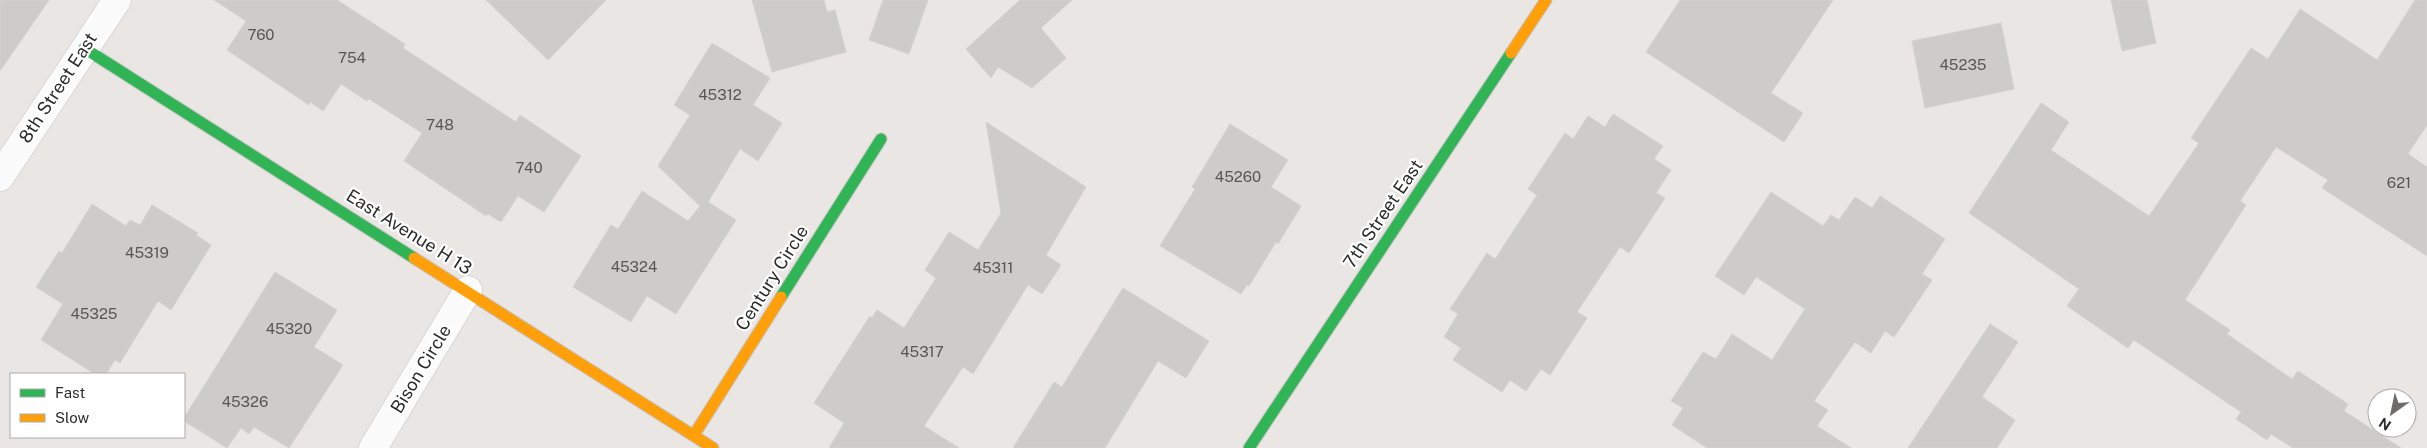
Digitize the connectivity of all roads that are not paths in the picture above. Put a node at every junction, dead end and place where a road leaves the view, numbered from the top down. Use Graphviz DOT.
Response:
graph roads {
  1 [pos="117,0"];
  2 [pos="1546,0"];
  3 [pos="84,48"];
  4 [pos="881,138"];
  5 [pos="0,177"];
  6 [pos="468,290"];
  7 [pos="694,435"];
  8 [pos="373,448"];
  9 [pos="713,448"];
  10 [pos="1249,448"];
  1 -- 3 [label="street, 8th Street East"];
  2 -- 10 [label="street, 7th Street East"];
  3 -- 5 [label="street, 8th Street East"];
  3 -- 6 [label="street, East Avenue H 13"];
  4 -- 7 [label="street, Century Circle"];
  6 -- 7 [label="street, East Avenue H 13"];
  6 -- 8 [label="street, Bison Circle"];
  7 -- 9 [label="street, East Avenue H 13"];
}
